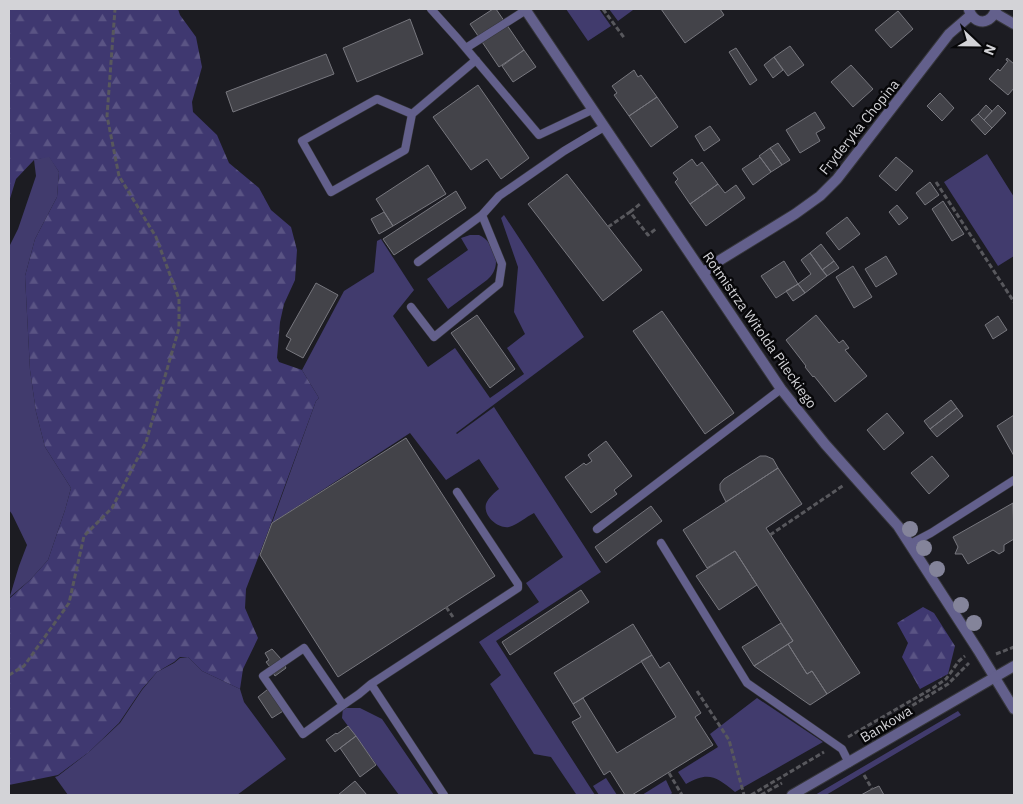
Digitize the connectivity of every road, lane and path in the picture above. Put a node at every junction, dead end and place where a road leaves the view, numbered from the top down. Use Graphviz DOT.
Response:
graph roads {
  1 [pos="115,9"];
  2 [pos="431,9"];
  3 [pos="603,9"];
  4 [pos="526,10"];
  5 [pos="996,11"];
  6 [pos="970,12"];
  7 [pos="1014,24"];
  8 [pos="625,39"];
  9 [pos="466,48"];
  10 [pos="476,60"];
  11 [pos="592,110"];
  12 [pos="412,114"];
  13 [pos="604,127"];
  14 [pos="936,182"];
  15 [pos="638,206"];
  16 [pos="630,212"];
  17 [pos="482,215"];
  18 [pos="608,227"];
  19 [pos="654,231"];
  20 [pos="418,262"];
  21 [pos="703,273"];
  22 [pos="1014,302"];
  23 [pos="411,307"];
  24 [pos="781,389"];
  25 [pos="856,478"];
  26 [pos="1014,480"];
  27 [pos="457,492"];
  28 [pos="597,529"];
  29 [pos="770,535"];
  30 [pos="661,544"];
  31 [pos="910,544"];
  32 [pos="1014,647"];
  33 [pos="966,656"];
  34 [pos="983,658"];
  35 [pos="1014,666"];
  36 [pos="9,675"];
  37 [pos="994,677"];
  38 [pos="372,684"];
  39 [pos="697,691"];
  40 [pos="343,705"];
  41 [pos="1014,709"];
  42 [pos="891,719"];
  43 [pos="836,745"];
  44 [pos="849,763"];
  45 [pos="669,772"];
  46 [pos="864,775"];
  47 [pos="785,781"];
  48 [pos="872,789"];
  49 [pos="444,795"];
  50 [pos="682,795"];
  51 [pos="744,795"];
  52 [pos="751,795"];
  53 [pos="761,795"];
  54 [pos="792,795"];
  1 -- 36 [label="path"];
  2 -- 9 [label="lane"];
  3 -- 8 [label="path"];
  4 -- 9 [label="lane"];
  4 -- 11 [label="street, Rotmistrza Witolda Pileckiego"];
  5 -- 6 [label="street, Fryderyka Chopina"];
  5 -- 7 [label="street, Fryderyka Chopina"];
  6 -- 21 [label="street, Fryderyka Chopina"];
  9 -- 10 [label="lane"];
  10 -- 11 [label="lane"];
  10 -- 12 [label="lane"];
  11 -- 13 [label="street, Rotmistrza Witolda Pileckiego"];
  12 -- 12 [label="lane"];
  13 -- 17 [label="lane"];
  13 -- 21 [label="street, Rotmistrza Witolda Pileckiego"];
  14 -- 22 [label="path"];
  15 -- 16 [label="path"];
  16 -- 18 [label="path"];
  16 -- 19 [label="path"];
  17 -- 20 [label="lane"];
  17 -- 23 [label="lane"];
  21 -- 24 [label="street, Rotmistrza Witolda Pileckiego"];
  24 -- 25 [label="street, Rotmistrza Witolda Pileckiego"];
  24 -- 28 [label="lane"];
  25 -- 29 [label="path"];
  25 -- 31 [label="street, Rotmistrza Witolda Pileckiego"];
  26 -- 31 [label="lane"];
  27 -- 38 [label="lane"];
  30 -- 43 [label="lane"];
  31 -- 34 [label="street, Rotmistrza Witolda Pileckiego"];
  32 -- 34 [label="path"];
  33 -- 43 [label="path"];
  34 -- 37 [label="street, Rotmistrza Witolda Pileckiego"];
  34 -- 42 [label="path"];
  35 -- 37 [label="street, Bankowa"];
  37 -- 41 [label="street, Rotmistrza Witolda Pileckiego"];
  37 -- 44 [label="street, Bankowa"];
  38 -- 40 [label="lane"];
  38 -- 49 [label="lane"];
  39 -- 51 [label="path"];
  40 -- 40 [label="lane"];
  43 -- 44 [label="lane"];
  43 -- 52 [label="path"];
  44 -- 54 [label="street, Bankowa"];
  45 -- 50 [label="path"];
  46 -- 48 [label="path"];
  47 -- 53 [label="path"];
}
